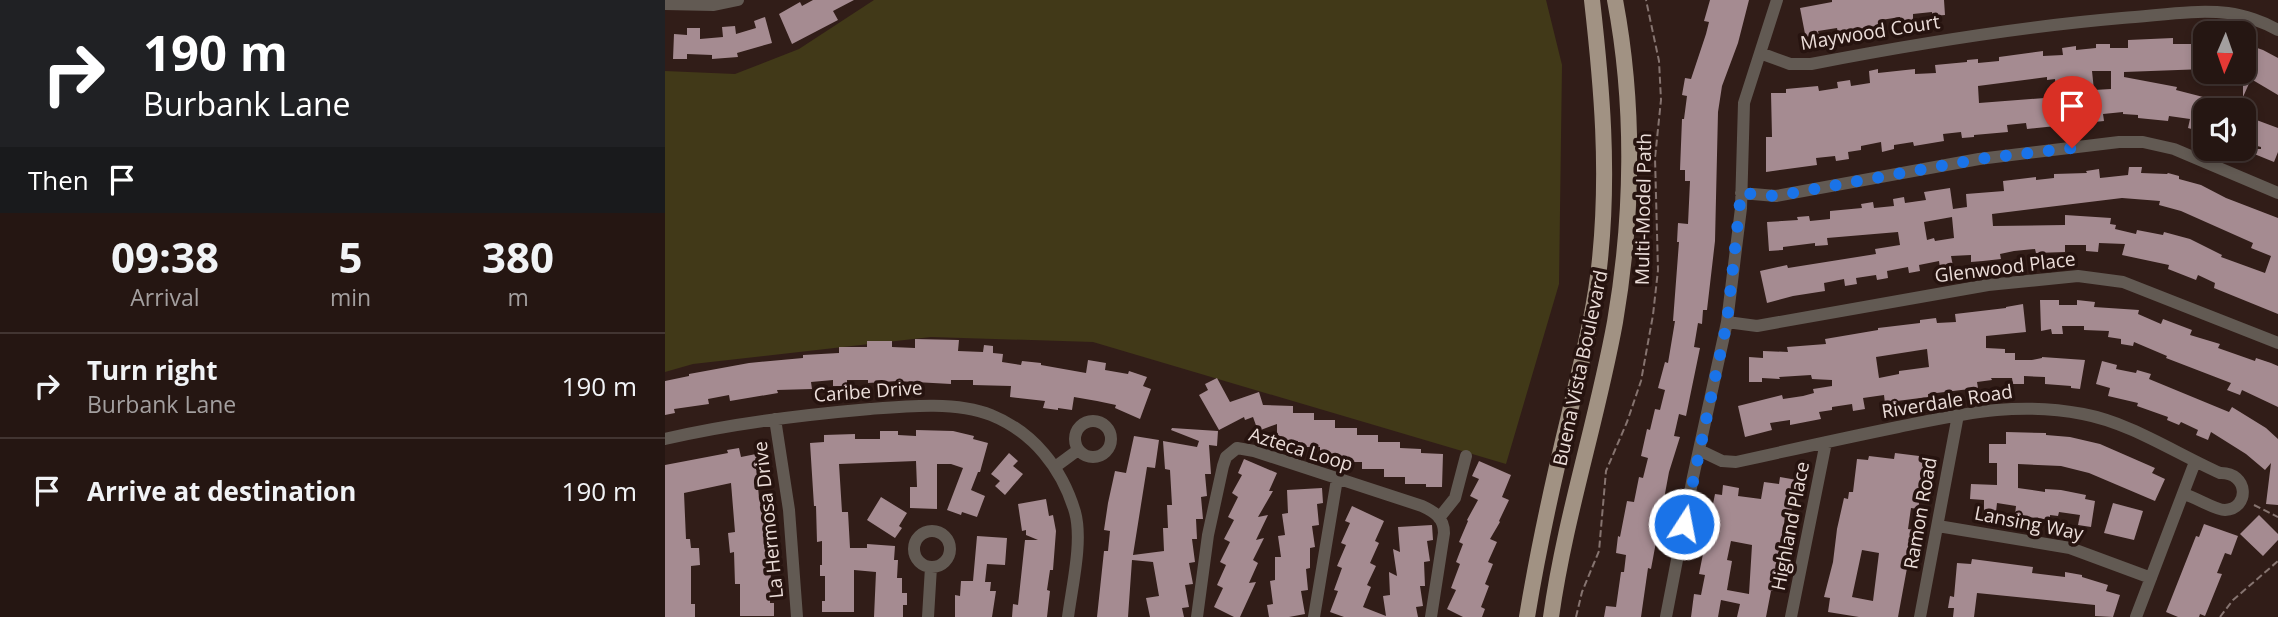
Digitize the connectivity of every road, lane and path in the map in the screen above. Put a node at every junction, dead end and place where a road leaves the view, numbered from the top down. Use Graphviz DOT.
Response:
graph roads {
  1 [pos="738,0"];
  2 [pos="1592,0"];
  3 [pos="1615,0"];
  4 [pos="1646,0"];
  5 [pos="1777,0"];
  6 [pos="686,3"];
  7 [pos="665,5"];
  8 [pos="2278,30"];
  9 [pos="1760,53"];
  10 [pos="1741,193"];
  11 [pos="2278,193"];
  12 [pos="1727,322"];
  13 [pos="2278,343"];
  14 [pos="1958,415"];
  15 [pos="775,419"];
  16 [pos="665,439"];
  17 [pos="1826,442"];
  18 [pos="1078,450"];
  19 [pos="1699,450"];
  20 [pos="1466,456"];
  21 [pos="2195,462"];
  22 [pos="1055,467"];
  23 [pos="1338,479"];
  24 [pos="2183,494"];
  25 [pos="2242,498"];
  26 [pos="1439,517"];
  27 [pos="2278,517"];
  28 [pos="1938,526"];
  29 [pos="2278,561"];
  30 [pos="932,567"];
  31 [pos="2151,578"];
  32 [pos="797,617"];
  33 [pos="928,617"];
  34 [pos="1068,617"];
  35 [pos="1197,617"];
  36 [pos="1314,617"];
  37 [pos="1431,617"];
  38 [pos="1527,617"];
  39 [pos="1551,617"];
  40 [pos="1576,617"];
  41 [pos="1666,617"];
  42 [pos="1791,617"];
  43 [pos="1920,617"];
  44 [pos="2136,617"];
  45 [pos="2220,617"];
  1 -- 6 [label="street"];
  2 -- 38 [label="main road, Buena Vista Boulevard"];
  3 -- 39 [label="main road, Buena Vista Boulevard"];
  4 -- 40 [label="path, Multi-Model Path"];
  5 -- 9 [label="street"];
  6 -- 7 [label="street"];
  8 -- 9 [label="street, Maywood Court"];
  9 -- 10 [label="street"];
  10 -- 11 [label="street"];
  10 -- 12 [label="street"];
  12 -- 13 [label="street, Glenwood Place"];
  12 -- 19 [label="street"];
  14 -- 17 [label="street, Riverdale Road"];
  14 -- 21 [label="street, Riverdale Road"];
  14 -- 28 [label="street, Ramon Road"];
  15 -- 16 [label="street, Caribe Drive"];
  15 -- 22 [label="street, Caribe Drive"];
  15 -- 32 [label="street, La Hermosa Drive"];
  17 -- 19 [label="street, Riverdale Road"];
  17 -- 42 [label="street, Highland Place"];
  18 -- 22 [label="street"];
  19 -- 41 [label="street"];
  20 -- 26 [label="street"];
  21 -- 24 [label="street"];
  21 -- 25 [label="street, Riverdale Road"];
  22 -- 34 [label="street, Caribe Drive"];
  23 -- 26 [label="street, Azteca Loop"];
  23 -- 35 [label="street, Azteca Loop"];
  23 -- 36 [label="street"];
  24 -- 25 [label="street"];
  24 -- 31 [label="street"];
  25 -- 27 [label="path"];
  26 -- 37 [label="street"];
  28 -- 31 [label="street, Lansing Way"];
  28 -- 43 [label="street, Ramon Road"];
  29 -- 45 [label="path"];
  30 -- 33 [label="street"];
  31 -- 44 [label="street"];
}
